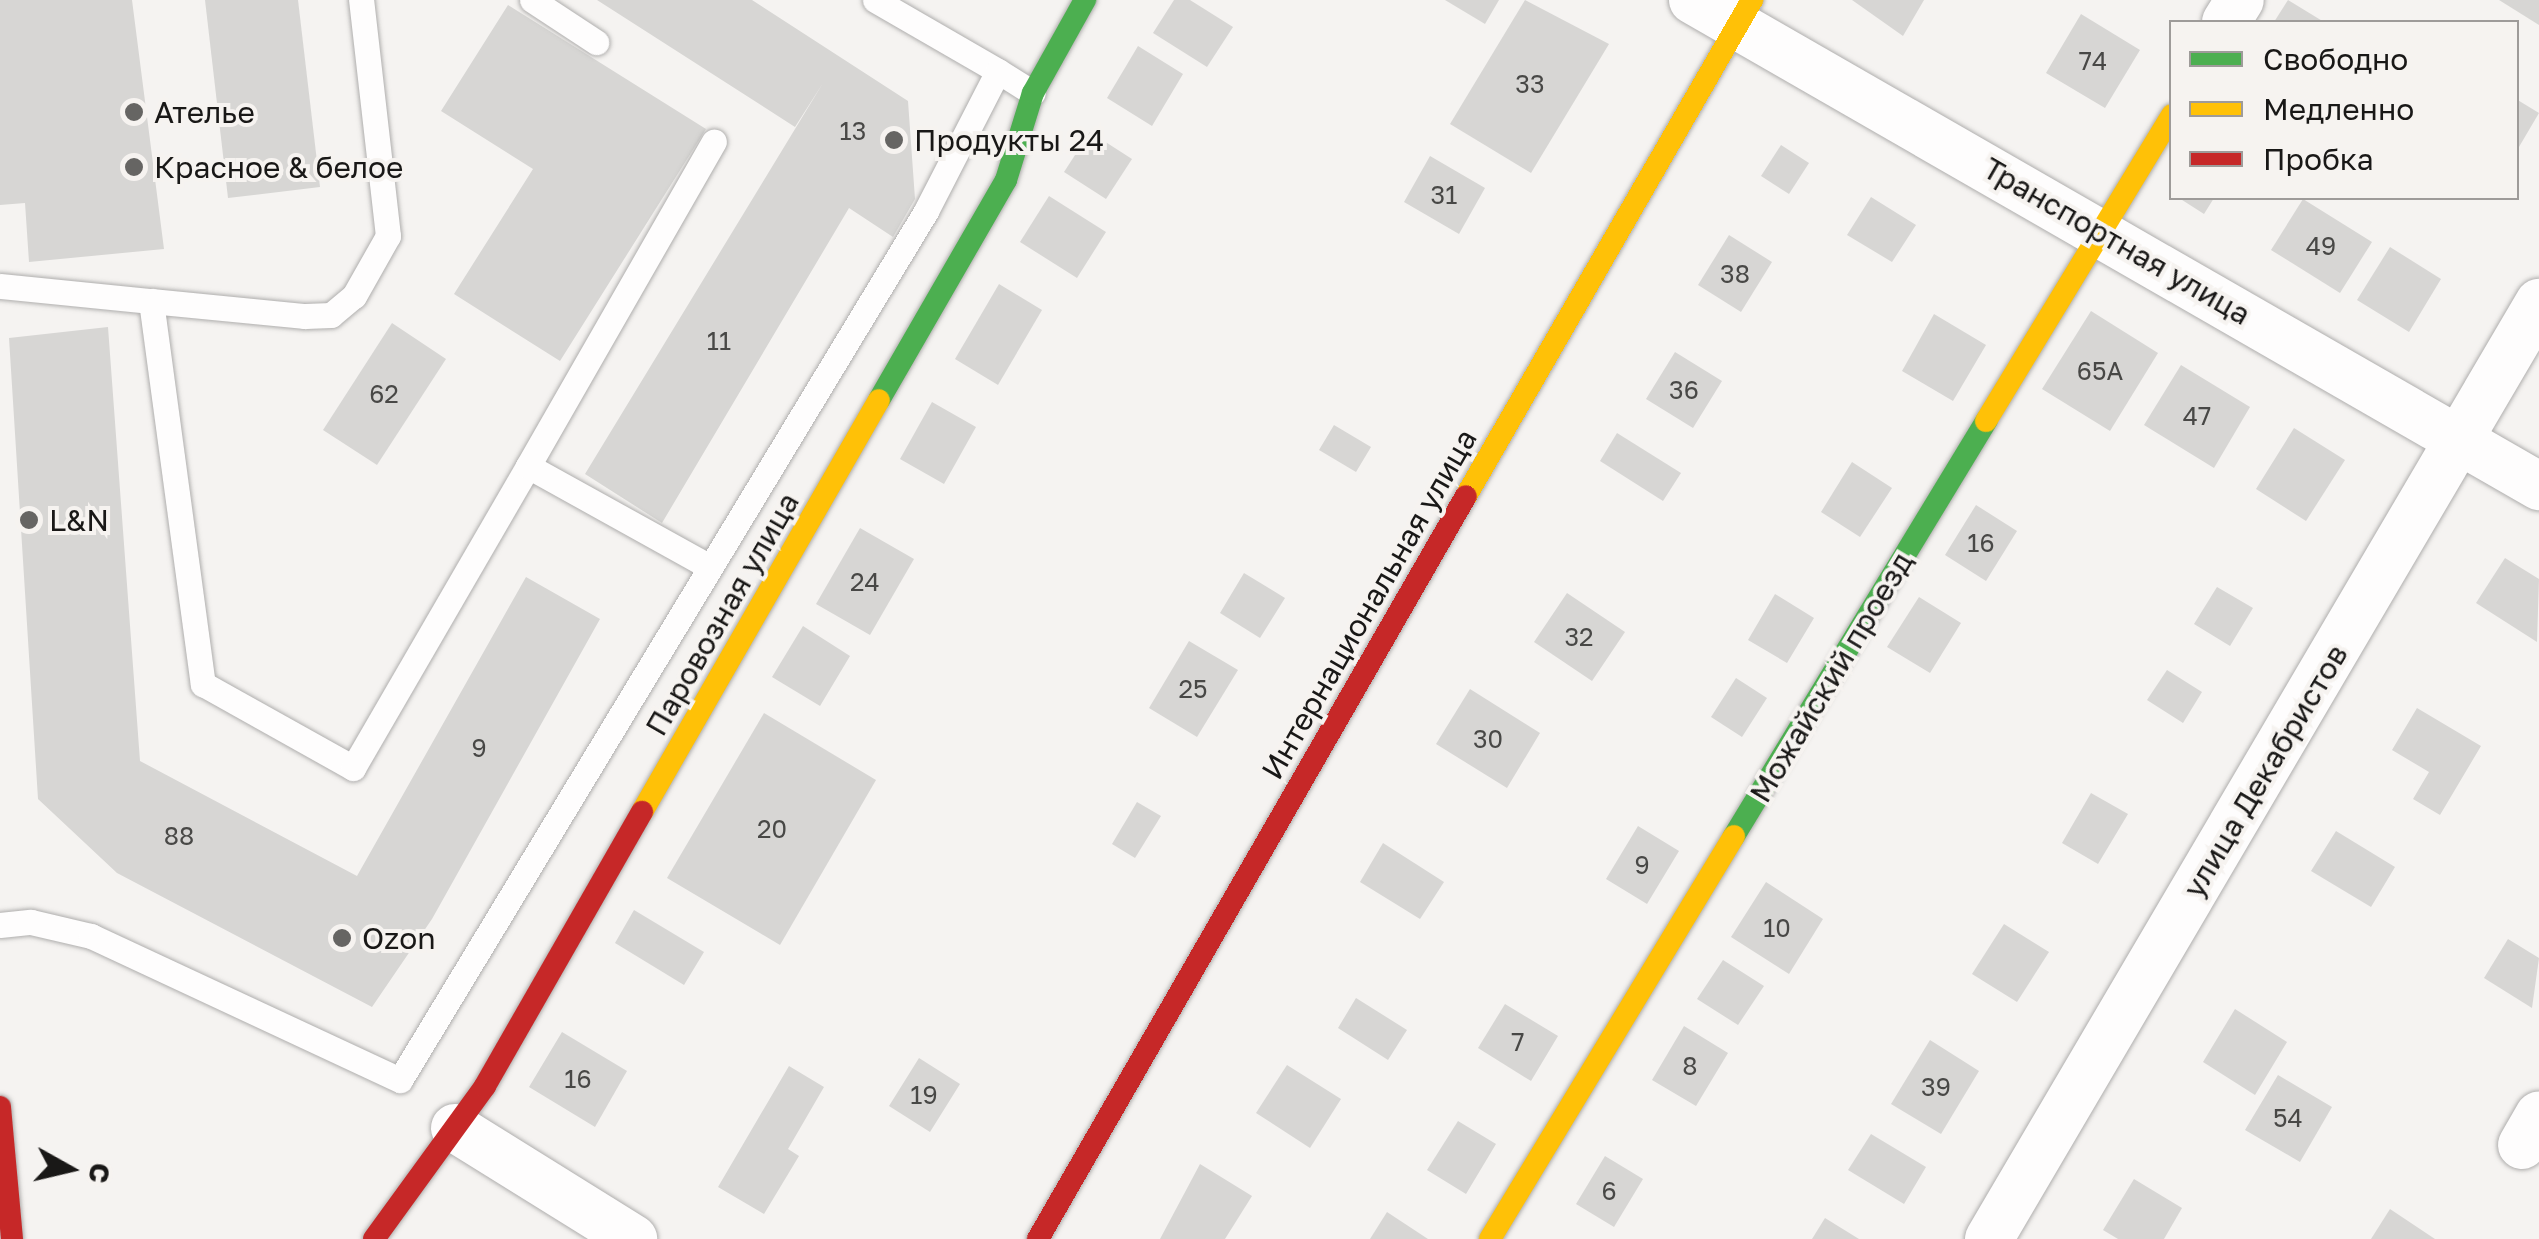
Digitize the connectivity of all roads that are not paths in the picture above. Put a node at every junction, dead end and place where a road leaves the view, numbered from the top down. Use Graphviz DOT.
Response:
graph roads {
  1 [pos="361,0"];
  2 [pos="532,0"];
  3 [pos="876,0"];
  4 [pos="1085,0"];
  5 [pos="1693,0"];
  6 [pos="1745,12"];
  7 [pos="596,42"];
  8 [pos="998,71"];
  9 [pos="1032,93"];
  10 [pos="2169,120"];
  11 [pos="714,141"];
  12 [pos="2102,231"];
  13 [pos="0,286"];
  14 [pos="152,300"];
  15 [pos="2539,303"];
  16 [pos="2459,441"];
  17 [pos="528,466"];
  18 [pos="2539,486"];
  19 [pos="710,567"];
  20 [pos="0,925"];
  21 [pos="0,1107"];
  22 [pos="456,1128"];
  23 [pos="12,1239"];
  24 [pos="374,1239"];
  25 [pos="633,1239"];
  26 [pos="1038,1239"];
  27 [pos="1490,1239"];
  28 [pos="1989,1239"];
  1 -- 14 [label="lane"];
  2 -- 7 [label="lane"];
  3 -- 8 [label="lane"];
  4 -- 9 [label="street, Паровозная улица"];
  5 -- 6 [label="street, Транспортная улица"];
  6 -- 12 [label="street, Транспортная улица"];
  6 -- 26 [label="street, Интернациональная улица"];
  8 -- 9 [label="lane"];
  8 -- 19 [label="lane"];
  9 -- 22 [label="street, Паровозная улица"];
  10 -- 12 [label="street, Можайский проезд"];
  11 -- 17 [label="lane"];
  12 -- 16 [label="street, Транспортная улица"];
  12 -- 27 [label="street, Можайский проезд"];
  13 -- 14 [label="lane"];
  14 -- 17 [label="lane"];
  15 -- 16 [label="street, улица Декабристов"];
  16 -- 18 [label="street, Транспортная улица"];
  16 -- 28 [label="street, улица Декабристов"];
  17 -- 19 [label="lane"];
  19 -- 20 [label="lane"];
  21 -- 23 [label="street"];
  22 -- 24 [label="street, Паровозная улица"];
  22 -- 25 [label="street"];
}
